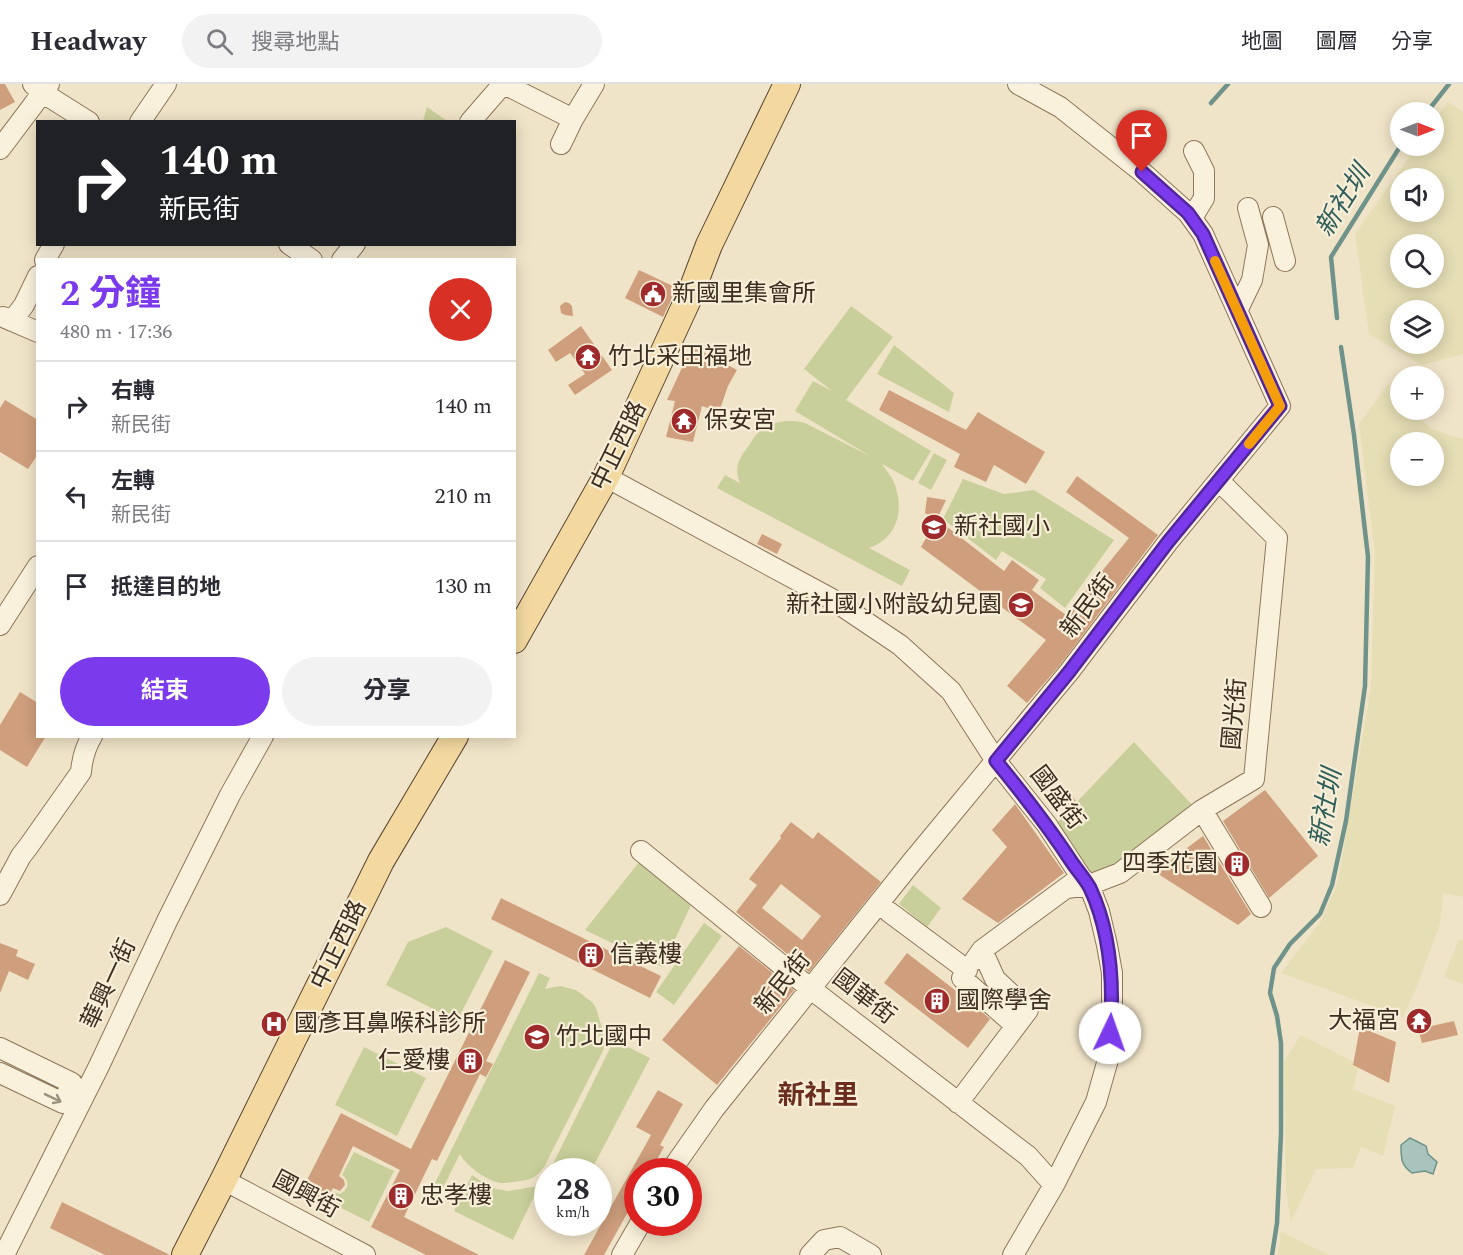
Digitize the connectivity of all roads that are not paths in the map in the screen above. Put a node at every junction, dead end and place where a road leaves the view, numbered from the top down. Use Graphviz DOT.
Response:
graph roads {
  1 [pos="166,84"];
  2 [pos="503,84"];
  3 [pos="594,84"];
  4 [pos="787,84"];
  5 [pos="1018,84"];
  6 [pos="42,87"];
  7 [pos="573,119"];
  8 [pos="86,120"];
  9 [pos="141,120"];
  10 [pos="472,120"];
  11 [pos="561,144"];
  12 [pos="0,149"];
  13 [pos="1194,151"];
  14 [pos="1248,208"];
  15 [pos="1273,217"];
  16 [pos="1192,218"];
  17 [pos="292,246"];
  18 [pos="353,246"];
  19 [pos="309,258"];
  20 [pos="344,258"];
  21 [pos="1285,261"];
  22 [pos="36,280"];
  23 [pos="1238,309"];
  24 [pos="6,319"];
  25 [pos="36,331"];
  26 [pos="606,477"];
  27 [pos="1219,481"];
  28 [pos="36,569"];
  29 [pos="522,610"];
  30 [pos="0,625"];
  31 [pos="516,632"];
  32 [pos="91,738"];
  33 [pos="262,738"];
  34 [pos="454,738"];
  35 [pos="996,761"];
  36 [pos="1202,810"];
  37 [pos="641,851"];
  38 [pos="1079,883"];
  39 [pos="0,895"];
  40 [pos="1261,907"];
  41 [pos="889,912"];
  42 [pos="982,950"];
  43 [pos="967,970"];
  44 [pos="811,989"];
  45 [pos="1016,1026"];
  46 [pos="0,1048"];
  47 [pos="0,1073"];
  48 [pos="958,1103"];
  49 [pos="680,1158"];
  50 [pos="225,1179"];
  51 [pos="1054,1185"];
  52 [pos="633,1236"];
  53 [pos="4,1255"];
  54 [pos="185,1255"];
  55 [pos="365,1255"];
  56 [pos="622,1255"];
  57 [pos="810,1255"];
  58 [pos="871,1255"];
  59 [pos="1013,1255"];
  1 -- 9 [label="street"];
  2 -- 7 [label="street"];
  2 -- 10 [label="street"];
  3 -- 7 [label="street"];
  4 -- 26 [label="main road, 中正西路"];
  5 -- 16 [label="street, 新民街"];
  6 -- 8 [label="street"];
  6 -- 12 [label="street"];
  7 -- 11 [label="street"];
  13 -- 16 [label="street"];
  14 -- 23 [label="street"];
  15 -- 21 [label="street"];
  16 -- 23 [label="street, 新民街"];
  17 -- 19 [label="street"];
  18 -- 20 [label="street"];
  22 -- 24 [label="street"];
  23 -- 27 [label="street, 新民街"];
  24 -- 25 [label="street"];
  26 -- 29 [label="main road, 中正西路"];
  26 -- 35 [label="street, 國盛街"];
  27 -- 35 [label="street, 新民街"];
  27 -- 36 [label="street, 國光街"];
  28 -- 30 [label="street"];
  29 -- 31 [label="main road, 中正西路"];
  32 -- 39 [label="street"];
  33 -- 53 [label="street, 華興一街"];
  34 -- 50 [label="main road, 中正西路"];
  35 -- 38 [label="street, 國盛街"];
  35 -- 44 [label="street, 新民街"];
  36 -- 38 [label="street, 國光街"];
  36 -- 40 [label="street"];
  37 -- 44 [label="street, 國華街"];
  38 -- 42 [label="street, 國光街"];
  38 -- 51 [label="street, 國盛街"];
  41 -- 43 [label="street"];
  42 -- 43 [label="street, 國光街"];
  42 -- 45 [label="street"];
  43 -- 45 [label="street"];
  44 -- 48 [label="street, 國華街"];
  44 -- 49 [label="street, 新民街"];
  45 -- 48 [label="street"];
  47 -- 46 [label="street, one-way"];
  48 -- 51 [label="street, 國華街"];
  50 -- 54 [label="main road, 中正西路"];
  50 -- 55 [label="street, 國興街"];
  51 -- 59 [label="street, 國盛街"];
  52 -- 56 [label="street"];
  57 -- 58 [label="street"];
}
